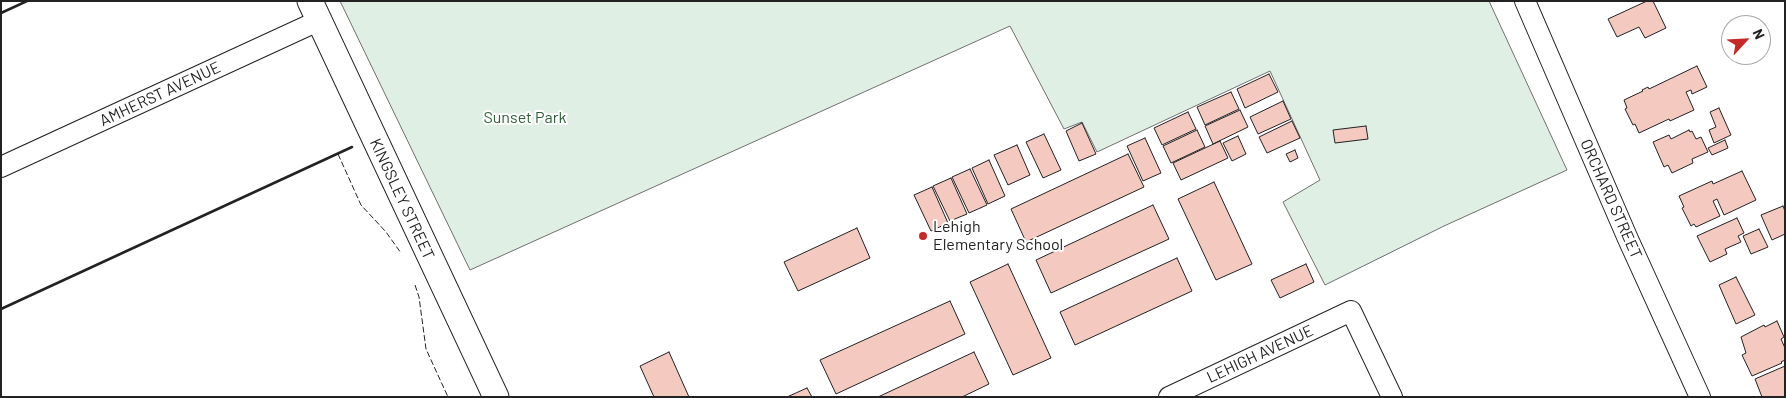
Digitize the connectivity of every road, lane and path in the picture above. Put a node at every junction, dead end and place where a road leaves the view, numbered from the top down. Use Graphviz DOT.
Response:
graph roads {
  1 [pos="1525,1"];
  2 [pos="314,11"];
  3 [pos="1,167"];
  4 [pos="496,397"];
  5 [pos="1168,397"];
  6 [pos="1392,397"];
  7 [pos="1700,397"];
  1 -- 7 [label="street, ORCHARD STREET"];
  2 -- 3 [label="street, AMHERST AVENUE"];
  2 -- 4 [label="main road, KINGSLEY STREET"];
  5 -- 6 [label="street, LEHIGH AVENUE"];
}
